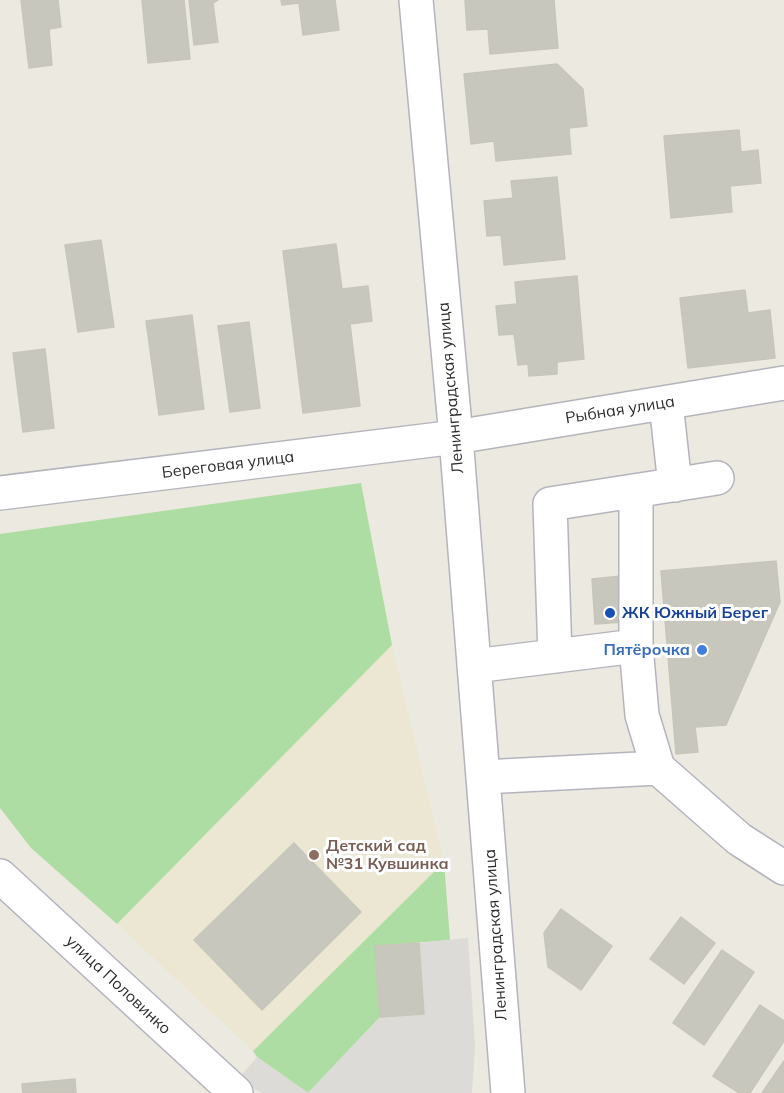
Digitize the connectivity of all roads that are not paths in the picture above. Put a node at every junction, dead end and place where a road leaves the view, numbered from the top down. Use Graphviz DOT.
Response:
graph roads {
  1 [pos="416,0"];
  2 [pos="784,382"];
  3 [pos="666,403"];
  4 [pos="456,437"];
  5 [pos="717,478"];
  6 [pos="675,485"];
  7 [pos="636,491"];
  8 [pos="0,493"];
  9 [pos="636,646"];
  10 [pos="555,656"];
  11 [pos="474,666"];
  12 [pos="658,768"];
  13 [pos="483,777"];
  14 [pos="784,868"];
  15 [pos="0,876"];
  16 [pos="500,1000"];
  17 [pos="236,1093"];
  18 [pos="489,1093"];
  19 [pos="508,1093"];
  1 -- 4 [label="street, Ленинградская улица"];
  2 -- 3 [label="street, Рыбная улица"];
  3 -- 4 [label="street, Рыбная улица"];
  3 -- 6 [label="street"];
  4 -- 8 [label="street, Береговая улица"];
  4 -- 11 [label="street, Ленинградская улица"];
  5 -- 6 [label="street"];
  6 -- 7 [label="street"];
  7 -- 9 [label="street"];
  7 -- 10 [label="street"];
  9 -- 10 [label="street"];
  9 -- 12 [label="street"];
  10 -- 11 [label="street"];
  11 -- 13 [label="street, Ленинградская улица"];
  12 -- 13 [label="street"];
  12 -- 14 [label="street"];
  13 -- 16 [label="street, Ленинградская улица"];
  15 -- 17 [label="street, улица Половинко"];
  16 -- 18 [label="street"];
  16 -- 19 [label="street, Ленинградская улица"];
}
